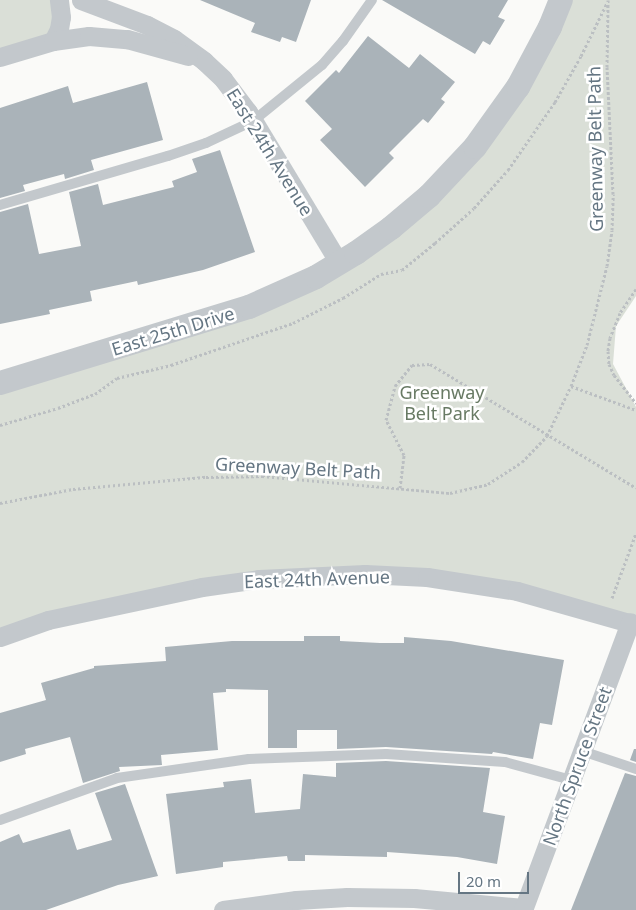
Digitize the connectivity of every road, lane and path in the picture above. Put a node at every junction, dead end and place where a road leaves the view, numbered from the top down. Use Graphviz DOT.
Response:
graph roads {
  1 [pos="59,0"];
  2 [pos="81,0"];
  3 [pos="372,0"];
  4 [pos="561,0"];
  5 [pos="608,0"];
  6 [pos="53,41"];
  7 [pos="0,57"];
  8 [pos="204,61"];
  9 [pos="253,120"];
  10 [pos="0,205"];
  11 [pos="339,263"];
  12 [pos="636,289"];
  13 [pos="0,383"];
  14 [pos="571,386"];
  15 [pos="636,403"];
  16 [pos="636,410"];
  17 [pos="547,436"];
  18 [pos="400,488"];
  19 [pos="636,488"];
  20 [pos="0,503"];
  21 [pos="636,533"];
  22 [pos="610,601"];
  23 [pos="633,624"];
  24 [pos="0,637"];
  25 [pos="582,751"];
  26 [pos="636,769"];
  27 [pos="571,780"];
  28 [pos="0,820"];
  29 [pos="524,909"];
  30 [pos="223,910"];
  1 -- 6 [label="street"];
  2 -- 8 [label="street, East 24th Avenue"];
  3 -- 9 [label="lane"];
  4 -- 11 [label="street, East 25th Drive"];
  5 -- 14 [label="path, Greenway Belt Path"];
  6 -- 7 [label="street"];
  6 -- 8 [label="street"];
  8 -- 9 [label="street, East 24th Avenue"];
  9 -- 10 [label="lane"];
  9 -- 11 [label="street, East 24th Avenue"];
  11 -- 13 [label="street, East 25th Drive"];
  12 -- 15 [label="path"];
  14 -- 16 [label="path"];
  14 -- 17 [label="path, Greenway Belt Path"];
  17 -- 18 [label="path, Greenway Belt Path"];
  17 -- 18 [label="path"];
  17 -- 19 [label="path"];
  18 -- 20 [label="path, Greenway Belt Path"];
  21 -- 22 [label="path"];
  23 -- 24 [label="street, East 24th Avenue"];
  23 -- 25 [label="street, North Spruce Street"];
  25 -- 26 [label="lane"];
  25 -- 27 [label="street, North Spruce Street"];
  27 -- 28 [label="lane"];
  27 -- 29 [label="street, North Spruce Street"];
  29 -- 30 [label="street"];
}
